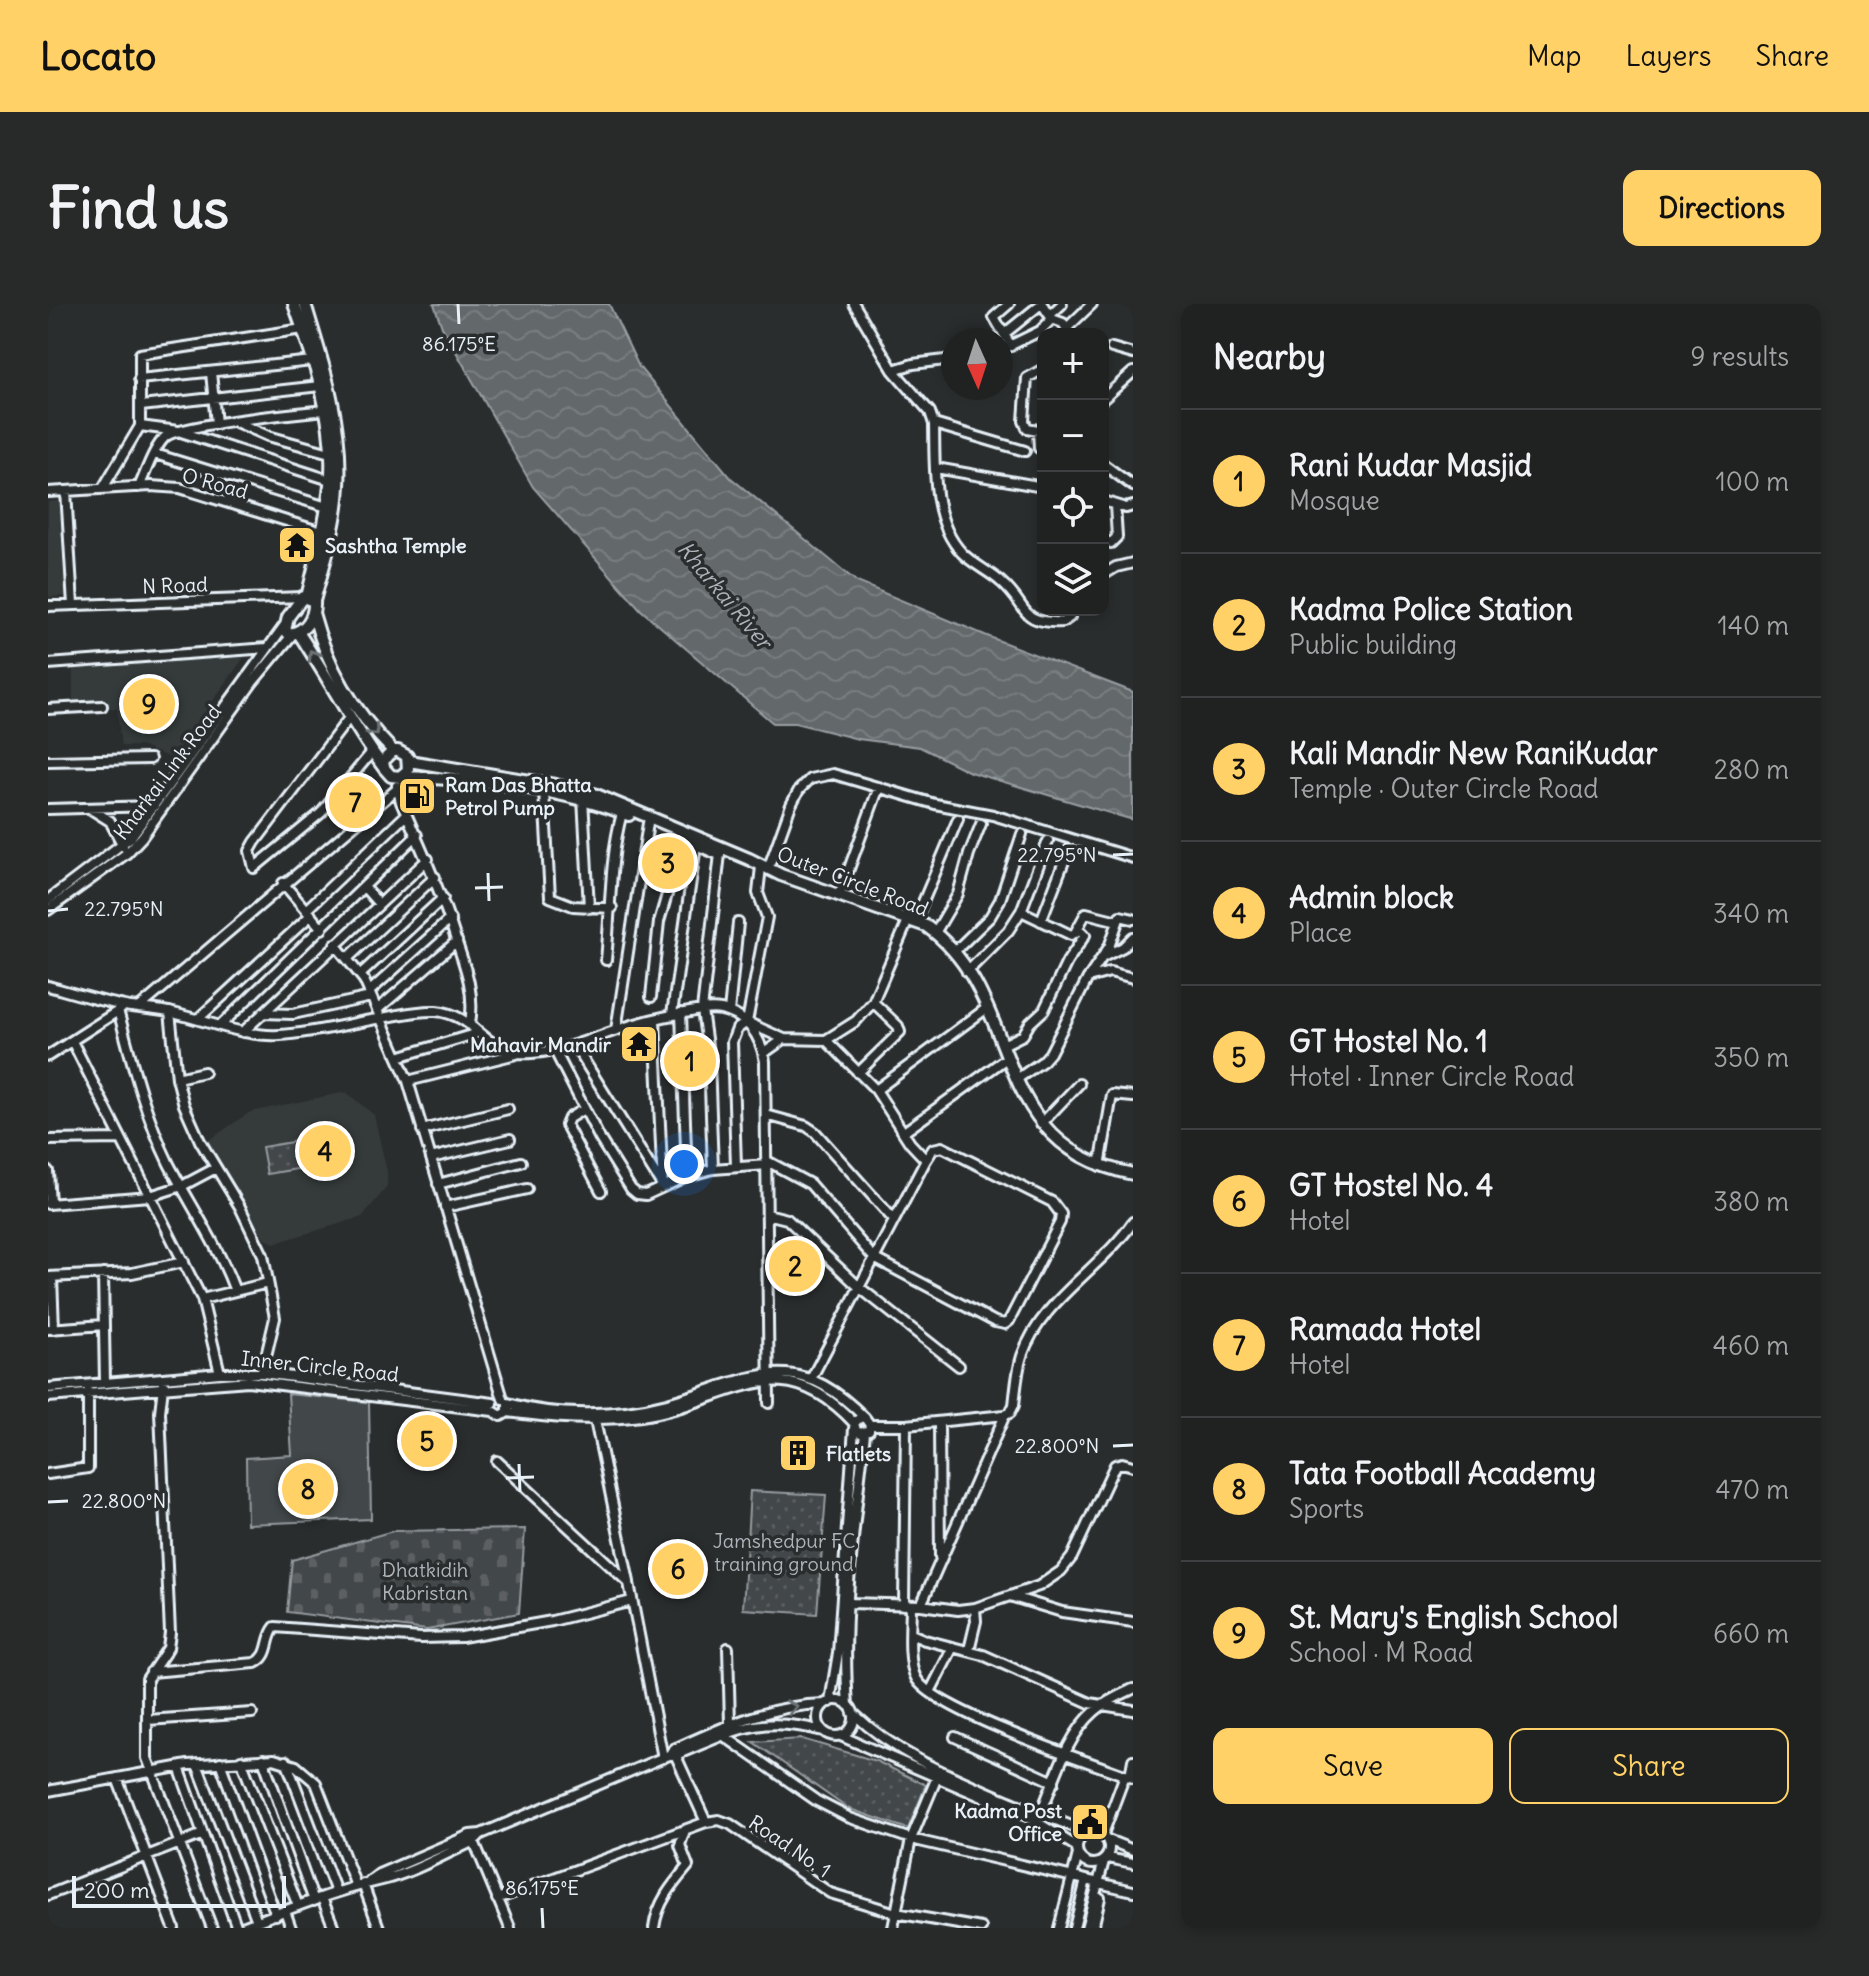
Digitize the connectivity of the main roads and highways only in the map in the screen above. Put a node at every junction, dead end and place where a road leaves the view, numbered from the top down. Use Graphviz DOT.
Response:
graph roads {
  1 [pos="294,304"];
  2 [pos="305,304"];
  3 [pos="308,598"];
  4 [pos="313,613"];
  5 [pos="292,631"];
  6 [pos="393,751"];
  7 [pos="409,761"];
  8 [pos="384,768"];
  9 [pos="398,781"];
  10 [pos="627,811"];
  11 [pos="765,868"];
  12 [pos="1133,1174"];
  1 -- 3 [label="main road"];
  2 -- 3 [label="main road"];
  3 -- 4 [label="main road"];
  3 -- 5 [label="main road"];
  4 -- 5 [label="main road"];
  4 -- 6 [label="main road, one-way"];
  8 -- 5 [label="main road, one-way"];
  6 -- 7 [label="main road"];
  6 -- 8 [label="main road"];
  7 -- 9 [label="main road"];
  7 -- 10 [label="main road"];
  8 -- 9 [label="main road"];
  9 -- 10 [label="main road"];
  10 -- 11 [label="main road, Outer Circle Road"];
  10 -- 11 [label="main road"];
  11 -- 12 [label="main road, Outer Circle Road"];
}
